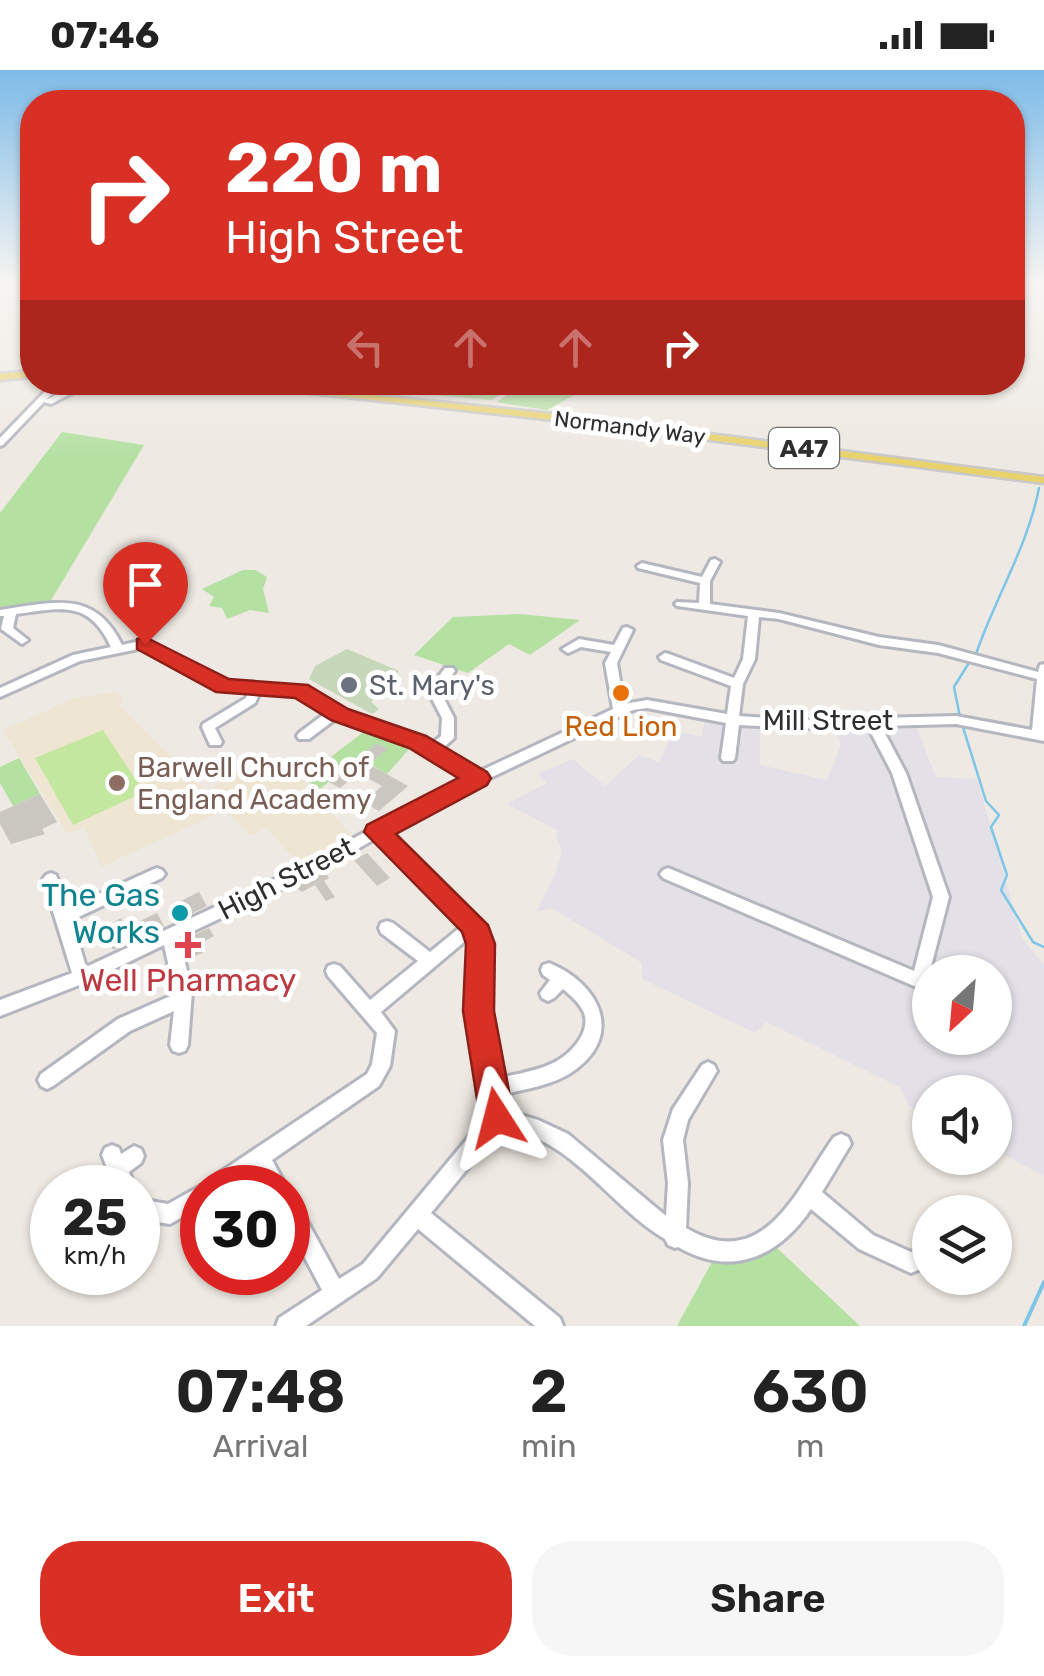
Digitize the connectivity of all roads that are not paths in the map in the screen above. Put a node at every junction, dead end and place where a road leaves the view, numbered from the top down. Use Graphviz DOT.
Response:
graph roads {
  1 [pos="46,395"];
  2 [pos="66,395"];
  3 [pos="338,395"];
  4 [pos="33,411"];
  5 [pos="0,443"];
  6 [pos="1044,480"];
  7 [pos="715,562"];
  8 [pos="642,566"];
  9 [pos="705,581"];
  10 [pos="681,604"];
  11 [pos="704,605"];
  12 [pos="754,612"];
  13 [pos="5,613"];
  14 [pos="627,630"];
  15 [pos="22,640"];
  16 [pos="117,648"];
  17 [pos="616,648"];
  18 [pos="568,649"];
  19 [pos="665,658"];
  20 [pos="1044,668"];
  21 [pos="449,671"];
  22 [pos="1043,676"];
  23 [pos="737,684"];
  24 [pos="256,687"];
  25 [pos="0,693"];
  26 [pos="619,710"];
  27 [pos="336,712"];
  28 [pos="734,720"];
  29 [pos="872,722"];
  30 [pos="304,736"];
  31 [pos="1041,736"];
  32 [pos="215,742"];
  33 [pos="433,750"];
  34 [pos="728,758"];
  35 [pos="478,778"];
  36 [pos="377,832"];
  37 [pos="157,874"];
  38 [pos="668,874"];
  39 [pos="51,880"];
  40 [pos="65,916"];
  41 [pos="474,925"];
  42 [pos="387,928"];
  43 [pos="170,935"];
  44 [pos="428,960"];
  45 [pos="334,970"];
  46 [pos="82,977"];
  47 [pos="548,993"];
  48 [pos="184,998"];
  49 [pos="0,1008"];
  50 [pos="372,1010"];
  51 [pos="179,1045"];
  52 [pos="708,1071"];
  53 [pos="47,1080"];
  54 [pos="493,1088"];
  55 [pos="497,1118"];
  56 [pos="841,1144"];
  57 [pos="262,1158"];
  58 [pos="251,1165"];
  59 [pos="266,1165"];
  60 [pos="808,1193"];
  61 [pos="419,1216"];
  62 [pos="676,1238"];
  63 [pos="310,1247"];
  64 [pos="912,1261"];
  65 [pos="335,1294"];
  66 [pos="548,1325"];
  67 [pos="288,1326"];
  1 -- 4 [label="street"];
  2 -- 4 [label="street"];
  3 -- 6 [label="main road, Normandy Way / A47"];
  4 -- 5 [label="street"];
  7 -- 9 [label="street"];
  8 -- 9 [label="street"];
  9 -- 11 [label="street"];
  10 -- 11 [label="street"];
  11 -- 12 [label="street"];
  12 -- 22 [label="street"];
  12 -- 23 [label="street"];
  13 -- 15 [label="street"];
  13 -- 16 [label="street"];
  14 -- 17 [label="street"];
  16 -- 24 [label="street"];
  16 -- 25 [label="street"];
  17 -- 18 [label="street"];
  17 -- 26 [label="street"];
  19 -- 23 [label="street"];
  20 -- 22 [label="street"];
  21 -- 33 [label="street"];
  22 -- 31 [label="street"];
  23 -- 28 [label="street"];
  24 -- 27 [label="street"];
  24 -- 32 [label="street"];
  26 -- 28 [label="street, Mill Street"];
  26 -- 35 [label="street, High Street"];
  27 -- 30 [label="street"];
  27 -- 33 [label="street"];
  28 -- 29 [label="street, Mill Street"];
  28 -- 34 [label="street"];
  29 -- 31 [label="street, Mill Street"];
  29 -- 38 [label="street"];
  33 -- 35 [label="street"];
  35 -- 36 [label="street, High Street"];
  36 -- 41 [label="street"];
  36 -- 43 [label="street, High Street"];
  37 -- 40 [label="street"];
  39 -- 40 [label="street"];
  40 -- 46 [label="street"];
  41 -- 44 [label="street"];
  41 -- 54 [label="street"];
  42 -- 44 [label="street"];
  43 -- 46 [label="street, High Street"];
  43 -- 48 [label="street"];
  44 -- 50 [label="street"];
  45 -- 50 [label="street"];
  46 -- 49 [label="street, High Street"];
  47 -- 54 [label="street"];
  48 -- 51 [label="street"];
  48 -- 53 [label="street"];
  50 -- 57 [label="street"];
  52 -- 62 [label="street"];
  54 -- 55 [label="street"];
  55 -- 61 [label="street"];
  55 -- 62 [label="street"];
  56 -- 60 [label="street"];
  57 -- 58 [label="street"];
  57 -- 59 [label="street"];
  60 -- 62 [label="street"];
  60 -- 64 [label="street"];
  61 -- 65 [label="street"];
  61 -- 66 [label="street"];
  63 -- 65 [label="street"];
  65 -- 67 [label="street"];
}
